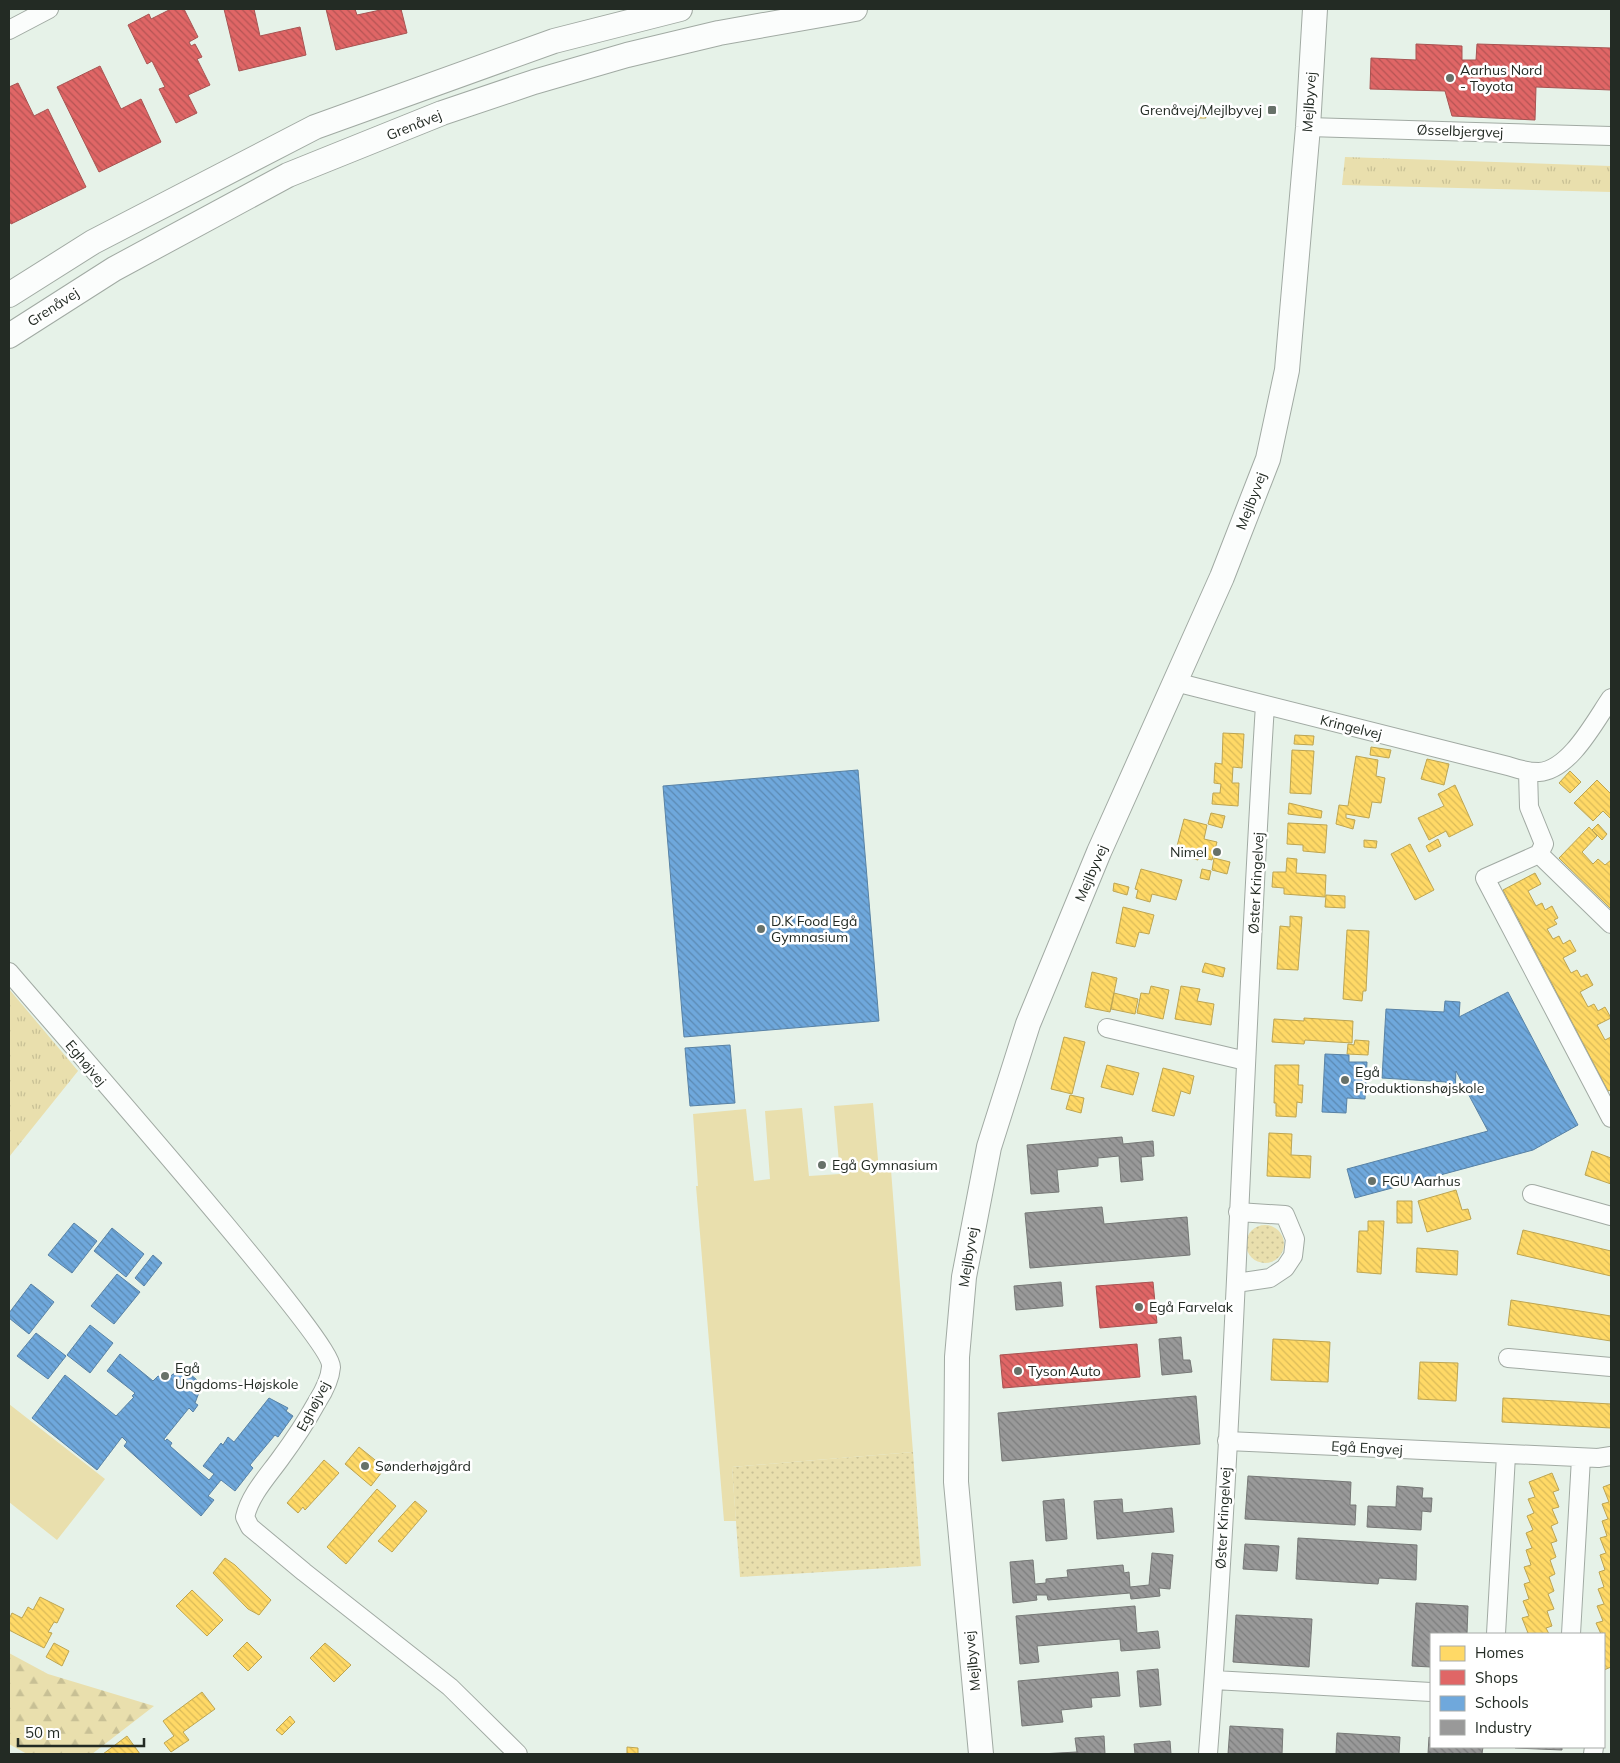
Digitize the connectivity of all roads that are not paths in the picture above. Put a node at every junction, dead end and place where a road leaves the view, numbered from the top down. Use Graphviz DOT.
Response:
graph roads {
  1 [pos="46,9"];
  2 [pos="680,9"];
  3 [pos="855,9"];
  4 [pos="1315,9"];
  5 [pos="9,30"];
  6 [pos="1308,126"];
  7 [pos="1611,136"];
  8 [pos="9,295"];
  9 [pos="9,336"];
  10 [pos="1176,682"];
  11 [pos="1611,698"];
  12 [pos="1265,705"];
  13 [pos="1528,771"];
  14 [pos="1539,854"];
  15 [pos="1611,924"];
  16 [pos="9,972"];
  17 [pos="1108,1028"];
  18 [pos="1246,1061"];
  19 [pos="1611,1118"];
  20 [pos="1532,1194"];
  21 [pos="1238,1212"];
  22 [pos="1611,1216"];
  23 [pos="1236,1282"];
  24 [pos="1508,1358"];
  25 [pos="1611,1367"];
  26 [pos="1227,1441"];
  27 [pos="1506,1455"];
  28 [pos="1611,1456"];
  29 [pos="1581,1458"];
  30 [pos="1496,1633"];
  31 [pos="1571,1633"];
  32 [pos="1214,1680"];
  33 [pos="1430,1692"];
  34 [pos="518,1754"];
  35 [pos="981,1754"];
  36 [pos="1208,1754"];
  1 -- 5 [label="street"];
  2 -- 8 [label="street"];
  3 -- 9 [label="street, Grenåvej"];
  4 -- 6 [label="street, Mejlbyvej"];
  6 -- 7 [label="street, Øsselbjergvej"];
  6 -- 10 [label="street, Mejlbyvej"];
  10 -- 12 [label="street, Kringelvej"];
  10 -- 35 [label="street, Mejlbyvej"];
  11 -- 13 [label="street, Kringelvej"];
  12 -- 13 [label="street, Kringelvej"];
  12 -- 18 [label="street, Øster Kringelvej"];
  13 -- 14 [label="street"];
  14 -- 15 [label="street"];
  14 -- 19 [label="street"];
  16 -- 34 [label="street, Eghøjvej"];
  17 -- 18 [label="street"];
  18 -- 21 [label="street, Øster Kringelvej"];
  20 -- 22 [label="street"];
  21 -- 23 [label="street, Øster Kringelvej"];
  21 -- 23 [label="street"];
  23 -- 26 [label="street, Øster Kringelvej"];
  24 -- 25 [label="street"];
  26 -- 27 [label="street, Egå Engvej"];
  26 -- 32 [label="street, Øster Kringelvej"];
  27 -- 29 [label="street, Egå Engvej"];
  27 -- 30 [label="street"];
  28 -- 29 [label="street, Egå Engvej"];
  29 -- 31 [label="street"];
  32 -- 33 [label="street"];
  32 -- 36 [label="street, Øster Kringelvej"];
}
